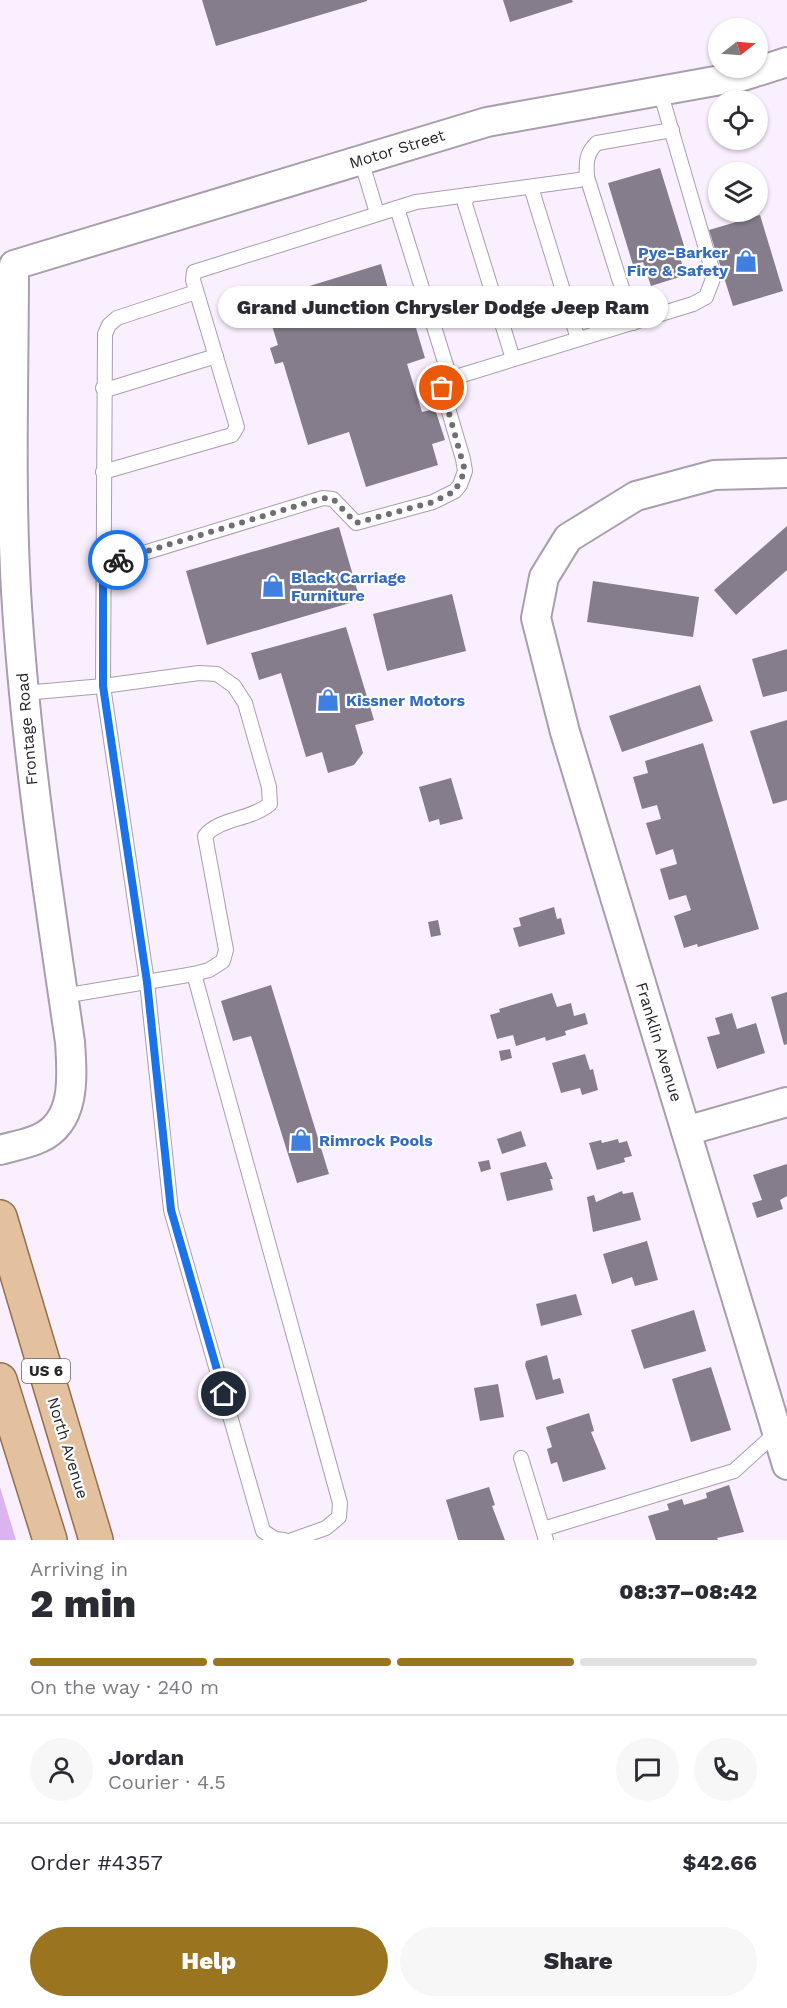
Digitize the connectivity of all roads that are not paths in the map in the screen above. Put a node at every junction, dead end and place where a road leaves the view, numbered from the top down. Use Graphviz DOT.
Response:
graph roads {
  1 [pos="787,62"];
  2 [pos="660,91"];
  3 [pos="672,130"];
  4 [pos="361,160"];
  5 [pos="587,177"];
  6 [pos="531,187"];
  7 [pos="467,195"];
  8 [pos="397,208"];
  9 [pos="377,213"];
  10 [pos="14,265"];
  11 [pos="196,292"];
  12 [pos="633,323"];
  13 [pos="578,339"];
  14 [pos="216,356"];
  15 [pos="513,359"];
  16 [pos="450,378"];
  17 [pos="104,388"];
  18 [pos="103,472"];
  19 [pos="786,472"];
  20 [pos="103,561"];
  21 [pos="103,686"];
  22 [pos="24,693"];
  23 [pos="194,975"];
  24 [pos="147,982"];
  25 [pos="63,996"];
  26 [pos="787,1102"];
  27 [pos="686,1131"];
  28 [pos="0,1150"];
  29 [pos="0,1217"];
  30 [pos="0,1380"];
  31 [pos="783,1446"];
  32 [pos="521,1458"];
  33 [pos="544,1535"];
  34 [pos="50,1540"];
  35 [pos="96,1540"];
  36 [pos="284,1540"];
  37 [pos="292,1540"];
  1 -- 2 [label="street, Motor Street"];
  2 -- 3 [label="lane"];
  2 -- 4 [label="street, Motor Street"];
  3 -- 5 [label="lane"];
  3 -- 12 [label="lane"];
  4 -- 9 [label="lane"];
  4 -- 10 [label="street, Motor Street"];
  5 -- 6 [label="lane"];
  5 -- 12 [label="lane"];
  6 -- 7 [label="lane"];
  6 -- 13 [label="lane"];
  7 -- 8 [label="lane"];
  7 -- 15 [label="lane"];
  8 -- 9 [label="lane"];
  8 -- 16 [label="lane"];
  9 -- 11 [label="lane"];
  10 -- 22 [label="street, Frontage Road"];
  11 -- 14 [label="lane"];
  11 -- 17 [label="lane"];
  12 -- 13 [label="lane"];
  13 -- 15 [label="lane"];
  14 -- 17 [label="lane"];
  14 -- 18 [label="lane"];
  15 -- 16 [label="lane"];
  16 -- 20 [label="lane"];
  17 -- 18 [label="lane"];
  18 -- 20 [label="lane"];
  19 -- 27 [label="street, Franklin Avenue"];
  20 -- 21 [label="lane"];
  21 -- 22 [label="lane"];
  21 -- 23 [label="lane"];
  21 -- 24 [label="lane"];
  22 -- 25 [label="street, Frontage Road"];
  23 -- 24 [label="lane"];
  23 -- 37 [label="lane"];
  24 -- 25 [label="lane"];
  24 -- 36 [label="lane"];
  25 -- 28 [label="street, Frontage Road"];
  26 -- 27 [label="street"];
  27 -- 31 [label="street, Franklin Avenue"];
  29 -- 35 [label="main road, North Avenue / US 6"];
  30 -- 34 [label="main road, US 6"];
  31 -- 33 [label="lane"];
  32 -- 33 [label="lane"];
}
